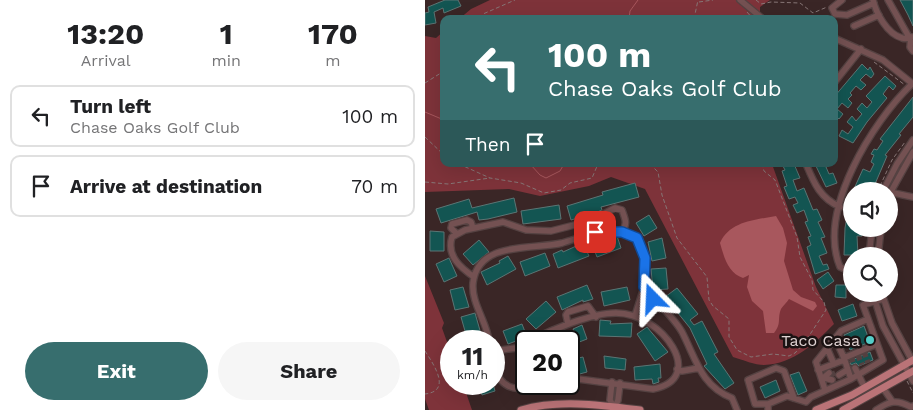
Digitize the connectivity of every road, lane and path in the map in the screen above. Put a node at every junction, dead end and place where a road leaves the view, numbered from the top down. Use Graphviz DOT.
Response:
graph roads {
  1 [pos="515,0"];
  2 [pos="713,0"];
  3 [pos="740,0"];
  4 [pos="756,0"];
  5 [pos="842,0"];
  6 [pos="888,0"];
  7 [pos="699,1"];
  8 [pos="874,2"];
  9 [pos="827,7"];
  10 [pos="483,15"];
  11 [pos="695,15"];
  12 [pos="758,15"];
  13 [pos="879,15"];
  14 [pos="854,26"];
  15 [pos="911,37"];
  16 [pos="838,39"];
  17 [pos="861,48"];
  18 [pos="913,51"];
  19 [pos="869,59"];
  20 [pos="440,74"];
  21 [pos="838,78"];
  22 [pos="425,83"];
  23 [pos="911,85"];
  24 [pos="425,137"];
  25 [pos="913,140"];
  26 [pos="440,151"];
  27 [pos="913,152"];
  28 [pos="466,167"];
  29 [pos="597,167"];
  30 [pos="654,167"];
  31 [pos="763,167"];
  32 [pos="807,167"];
  33 [pos="490,178"];
  34 [pos="425,182"];
  35 [pos="892,182"];
  36 [pos="894,182"];
  37 [pos="898,194"];
  38 [pos="913,197"];
  39 [pos="840,207"];
  40 [pos="473,228"];
  41 [pos="622,232"];
  42 [pos="456,233"];
  43 [pos="843,268"];
  44 [pos="474,277"];
  45 [pos="644,287"];
  46 [pos="872,302"];
  47 [pos="875,302"];
  48 [pos="885,302"];
  49 [pos="635,316"];
  50 [pos="596,317"];
  51 [pos="868,319"];
  52 [pos="568,324"];
  53 [pos="485,330"];
  54 [pos="555,330"];
  55 [pos="887,334"];
  56 [pos="835,338"];
  57 [pos="876,342"];
  58 [pos="827,348"];
  59 [pos="425,351"];
  60 [pos="847,358"];
  61 [pos="913,361"];
  62 [pos="904,365"];
  63 [pos="699,368"];
  64 [pos="677,369"];
  65 [pos="818,370"];
  66 [pos="840,371"];
  67 [pos="856,371"];
  68 [pos="911,372"];
  69 [pos="580,379"];
  70 [pos="851,379"];
  71 [pos="612,382"];
  72 [pos="910,382"];
  73 [pos="620,383"];
  74 [pos="865,388"];
  75 [pos="883,388"];
  76 [pos="825,390"];
  77 [pos="913,393"];
  78 [pos="425,394"];
  79 [pos="794,398"];
  80 [pos="892,401"];
  81 [pos="806,402"];
  82 [pos="768,407"];
  83 [pos="614,408"];
  84 [pos="912,408"];
  85 [pos="521,410"];
  86 [pos="639,410"];
  87 [pos="737,410"];
  88 [pos="808,410"];
  89 [pos="816,410"];
  90 [pos="843,410"];
  91 [pos="875,410"];
  1 -- 10 [label="path"];
  2 -- 7 [label="path"];
  3 -- 12 [label="street"];
  4 -- 9 [label="path"];
  5 -- 8 [label="street"];
  6 -- 15 [label="street"];
  7 -- 11 [label="path"];
  8 -- 13 [label="street"];
  13 -- 14 [label="street"];
  13 -- 15 [label="street"];
  15 -- 18 [label="street"];
  16 -- 17 [label="street"];
  17 -- 21 [label="street"];
  17 -- 23 [label="street"];
  19 -- 23 [label="path"];
  20 -- 22 [label="path"];
  23 -- 39 [label="street"];
  24 -- 26 [label="path"];
  25 -- 35 [label="street"];
  27 -- 36 [label="street"];
  28 -- 33 [label="path"];
  29 -- 33 [label="path"];
  30 -- 31 [label="path"];
  32 -- 39 [label="street"];
  33 -- 34 [label="path"];
  37 -- 38 [label="street"];
  39 -- 43 [label="street"];
  40 -- 41 [label="street"];
  40 -- 42 [label="street"];
  40 -- 42 [label="street"];
  41 -- 44 [label="street"];
  41 -- 45 [label="street"];
  42 -- 44 [label="street"];
  44 -- 53 [label="street"];
  45 -- 49 [label="street"];
  45 -- 63 [label="street"];
  46 -- 51 [label="street"];
  47 -- 55 [label="street"];
  48 -- 61 [label="street"];
  49 -- 50 [label="street"];
  49 -- 64 [label="street"];
  50 -- 52 [label="street"];
  50 -- 52 [label="street"];
  51 -- 56 [label="street"];
  51 -- 57 [label="street"];
  52 -- 54 [label="street"];
  55 -- 57 [label="street"];
  55 -- 62 [label="street"];
  56 -- 58 [label="street"];
  56 -- 60 [label="street"];
  57 -- 60 [label="street"];
  57 -- 67 [label="street"];
  58 -- 65 [label="street"];
  58 -- 66 [label="street"];
  59 -- 78 [label="path"];
  60 -- 66 [label="street"];
  60 -- 66 [label="street"];
  61 -- 62 [label="main road"];
  62 -- 68 [label="street"];
  62 -- 74 [label="main road"];
  63 -- 64 [label="street"];
  63 -- 87 [label="street"];
  64 -- 73 [label="street"];
  65 -- 66 [label="street"];
  65 -- 76 [label="street"];
  66 -- 70 [label="street"];
  67 -- 70 [label="street"];
  67 -- 74 [label="street"];
  68 -- 72 [label="street"];
  68 -- 75 [label="main road"];
  69 -- 71 [label="street"];
  70 -- 76 [label="street"];
  71 -- 73 [label="street"];
  71 -- 83 [label="street"];
  72 -- 77 [label="path"];
  73 -- 83 [label="street"];
  74 -- 89 [label="main road"];
  75 -- 80 [label="street"];
  75 -- 90 [label="main road"];
  76 -- 81 [label="street"];
  79 -- 81 [label="street"];
  79 -- 82 [label="street"];
  79 -- 82 [label="street"];
  80 -- 84 [label="street"];
  80 -- 91 [label="street"];
  81 -- 88 [label="street"];
  83 -- 85 [label="main road"];
  83 -- 86 [label="main road"];
}
